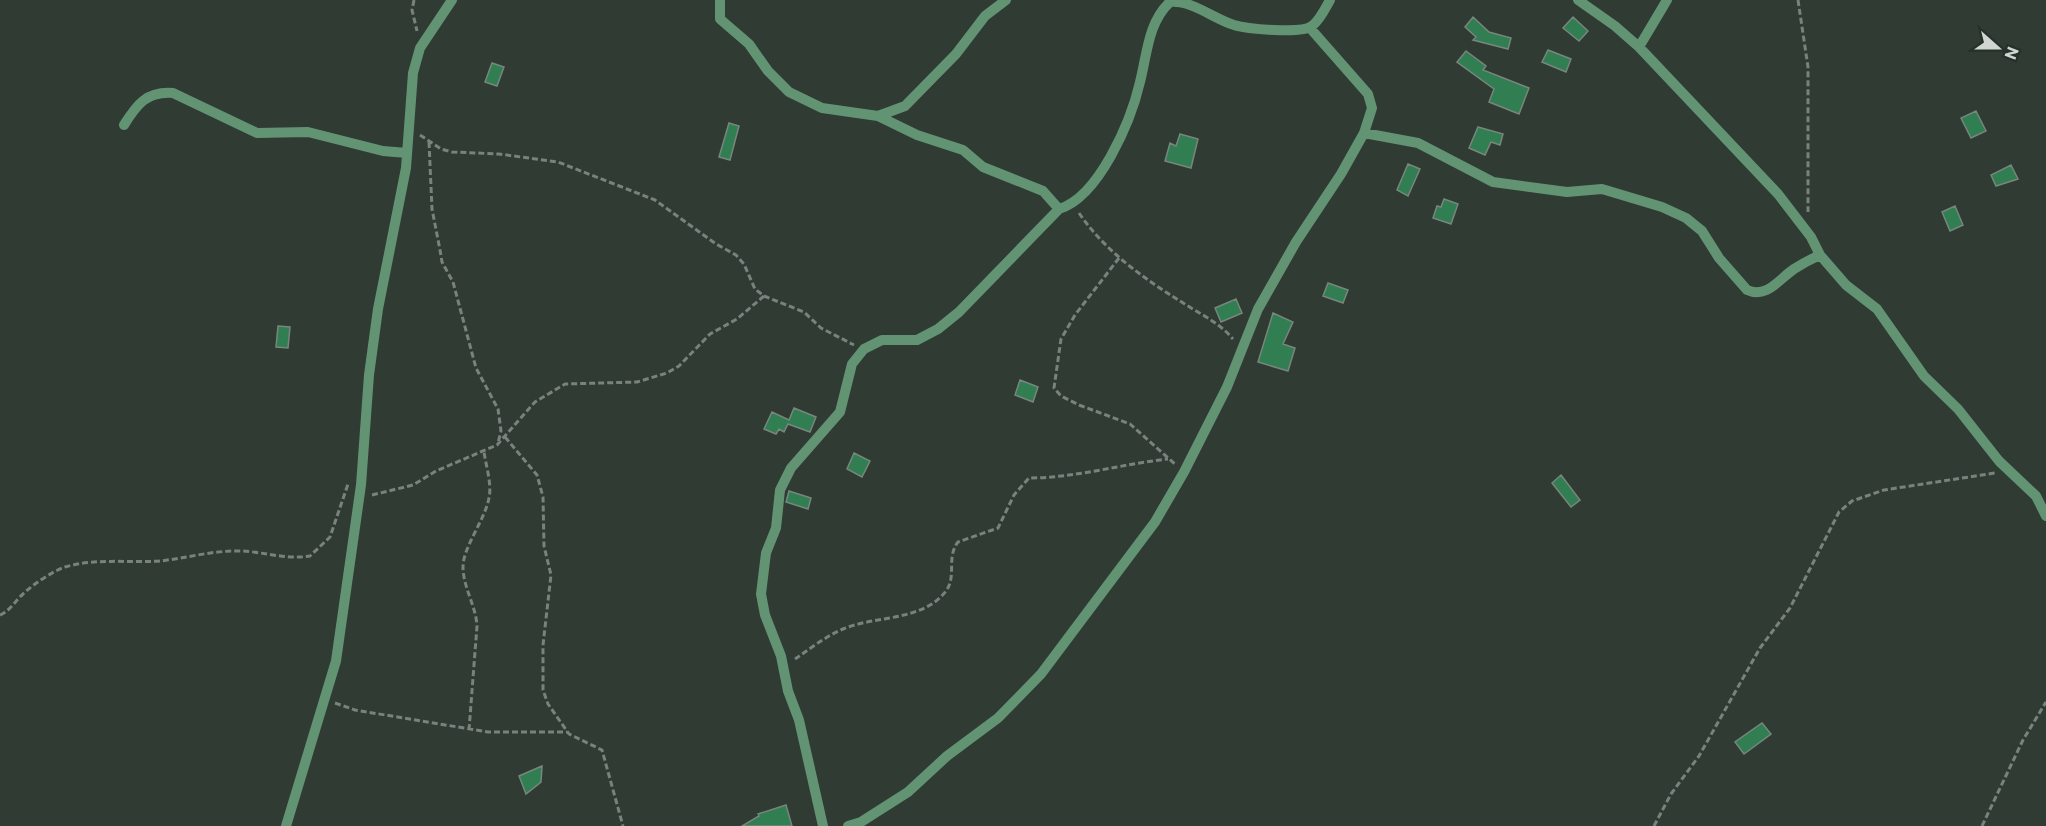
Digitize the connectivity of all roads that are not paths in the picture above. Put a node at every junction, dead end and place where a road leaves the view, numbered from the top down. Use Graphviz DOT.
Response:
graph roads {
  1 [pos="452,0"];
  2 [pos="720,0"];
  3 [pos="1006,0"];
  4 [pos="1330,0"];
  5 [pos="1578,0"];
  6 [pos="1667,0"];
  7 [pos="1310,28"];
  8 [pos="1639,47"];
  9 [pos="878,116"];
  10 [pos="124,125"];
  11 [pos="1364,133"];
  12 [pos="407,153"];
  13 [pos="1059,209"];
  14 [pos="1820,255"];
  15 [pos="2046,516"];
  16 [pos="286,826"];
  17 [pos="823,826"];
  18 [pos="848,826"];
  1 -- 12 [label="street"];
  2 -- 9 [label="street"];
  3 -- 9 [label="street"];
  4 -- 7 [label="street"];
  5 -- 8 [label="street"];
  6 -- 8 [label="street"];
  7 -- 11 [label="street"];
  7 -- 13 [label="street"];
  8 -- 14 [label="street"];
  9 -- 13 [label="street"];
  10 -- 12 [label="street"];
  11 -- 14 [label="street"];
  11 -- 18 [label="street"];
  12 -- 16 [label="street"];
  13 -- 17 [label="street"];
  14 -- 15 [label="street"];
}
